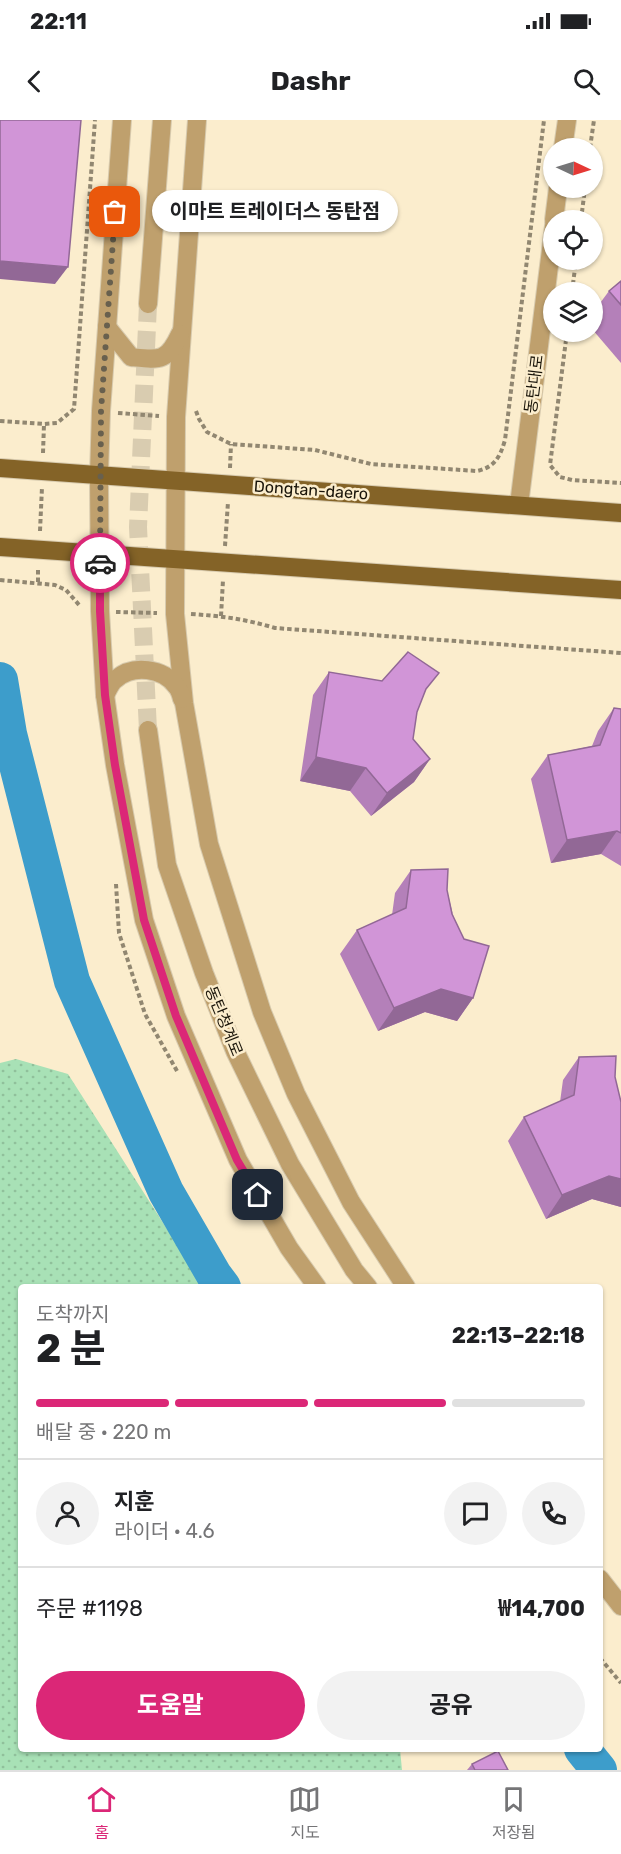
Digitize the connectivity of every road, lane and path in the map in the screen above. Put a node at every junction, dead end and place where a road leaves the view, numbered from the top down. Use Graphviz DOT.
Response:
graph roads {
  1 [pos="95,120"];
  2 [pos="122,120"];
  3 [pos="162,120"];
  4 [pos="197,120"];
  5 [pos="544,120"];
  6 [pos="567,120"];
  7 [pos="594,120"];
  8 [pos="564,138"];
  9 [pos="591,138"];
  10 [pos="548,270"];
  11 [pos="148,304"];
  12 [pos="107,327"];
  13 [pos="183,327"];
  14 [pos="566,342"];
  15 [pos="194,405"];
  16 [pos="74,409"];
  17 [pos="101,411"];
  18 [pos="176,417"];
  19 [pos="198,419"];
  20 [pos="0,421"];
  21 [pos="44,424"];
  22 [pos="231,444"];
  23 [pos="0,468"];
  24 [pos="42,471"];
  25 [pos="99,475"];
  26 [pos="175,481"];
  27 [pos="621,483"];
  28 [pos="229,484"];
  29 [pos="519,505"];
  30 [pos="621,513"];
  31 [pos="0,547"];
  32 [pos="33,549"];
  33 [pos="100,554"];
  34 [pos="175,559"];
  35 [pos="224,563"];
  36 [pos="0,580"];
  37 [pos="621,590"];
  38 [pos="100,611"];
  39 [pos="175,614"];
  40 [pos="221,615"];
  41 [pos="621,653"];
  42 [pos="105,695"];
  43 [pos="184,704"];
  44 [pos="148,730"];
  45 [pos="315,1284"];
  46 [pos="366,1284"];
  47 [pos="404,1284"];
  48 [pos="603,1583"];
  49 [pos="621,1606"];
  50 [pos="603,1662"];
  51 [pos="621,1683"];
  1 -- 16 [label="path"];
  2 -- 12 [label="street"];
  3 -- 11 [label="street"];
  4 -- 13 [label="street"];
  5 -- 22 [label="path"];
  6 -- 8 [label="street"];
  7 -- 9 [label="path"];
  10 -- 29 [label="street, 동탄대로"];
  12 -- 13 [label="street"];
  12 -- 17 [label="street"];
  13 -- 18 [label="street"];
  14 -- 27 [label="path"];
  15 -- 19 [label="path"];
  16 -- 17 [label="path"];
  16 -- 21 [label="path"];
  17 -- 18 [label="path"];
  17 -- 25 [label="street"];
  18 -- 19 [label="path"];
  18 -- 26 [label="street"];
  19 -- 22 [label="path"];
  20 -- 21 [label="path"];
  21 -- 24 [label="path"];
  22 -- 28 [label="path"];
  23 -- 24 [label="main road, Dongtan-daero"];
  24 -- 25 [label="main road, Dongtan-daero"];
  24 -- 32 [label="path"];
  25 -- 26 [label="main road, Dongtan-daero"];
  25 -- 33 [label="street"];
  26 -- 28 [label="main road, Dongtan-daero"];
  26 -- 34 [label="street"];
  28 -- 29 [label="main road, Dongtan-daero"];
  28 -- 35 [label="path"];
  29 -- 30 [label="main road, Dongtan-daero"];
  31 -- 32 [label="main road"];
  32 -- 33 [label="main road"];
  32 -- 36 [label="path"];
  33 -- 34 [label="main road"];
  33 -- 38 [label="street"];
  34 -- 35 [label="main road"];
  34 -- 39 [label="street"];
  35 -- 37 [label="main road"];
  35 -- 40 [label="path"];
  38 -- 39 [label="path"];
  38 -- 42 [label="street"];
  39 -- 40 [label="path"];
  39 -- 43 [label="street"];
  40 -- 41 [label="path"];
  42 -- 43 [label="street"];
  42 -- 45 [label="street"];
  43 -- 47 [label="street"];
  44 -- 46 [label="street, 동탄청계로"];
  48 -- 49 [label="street"];
  50 -- 51 [label="path"];
}
